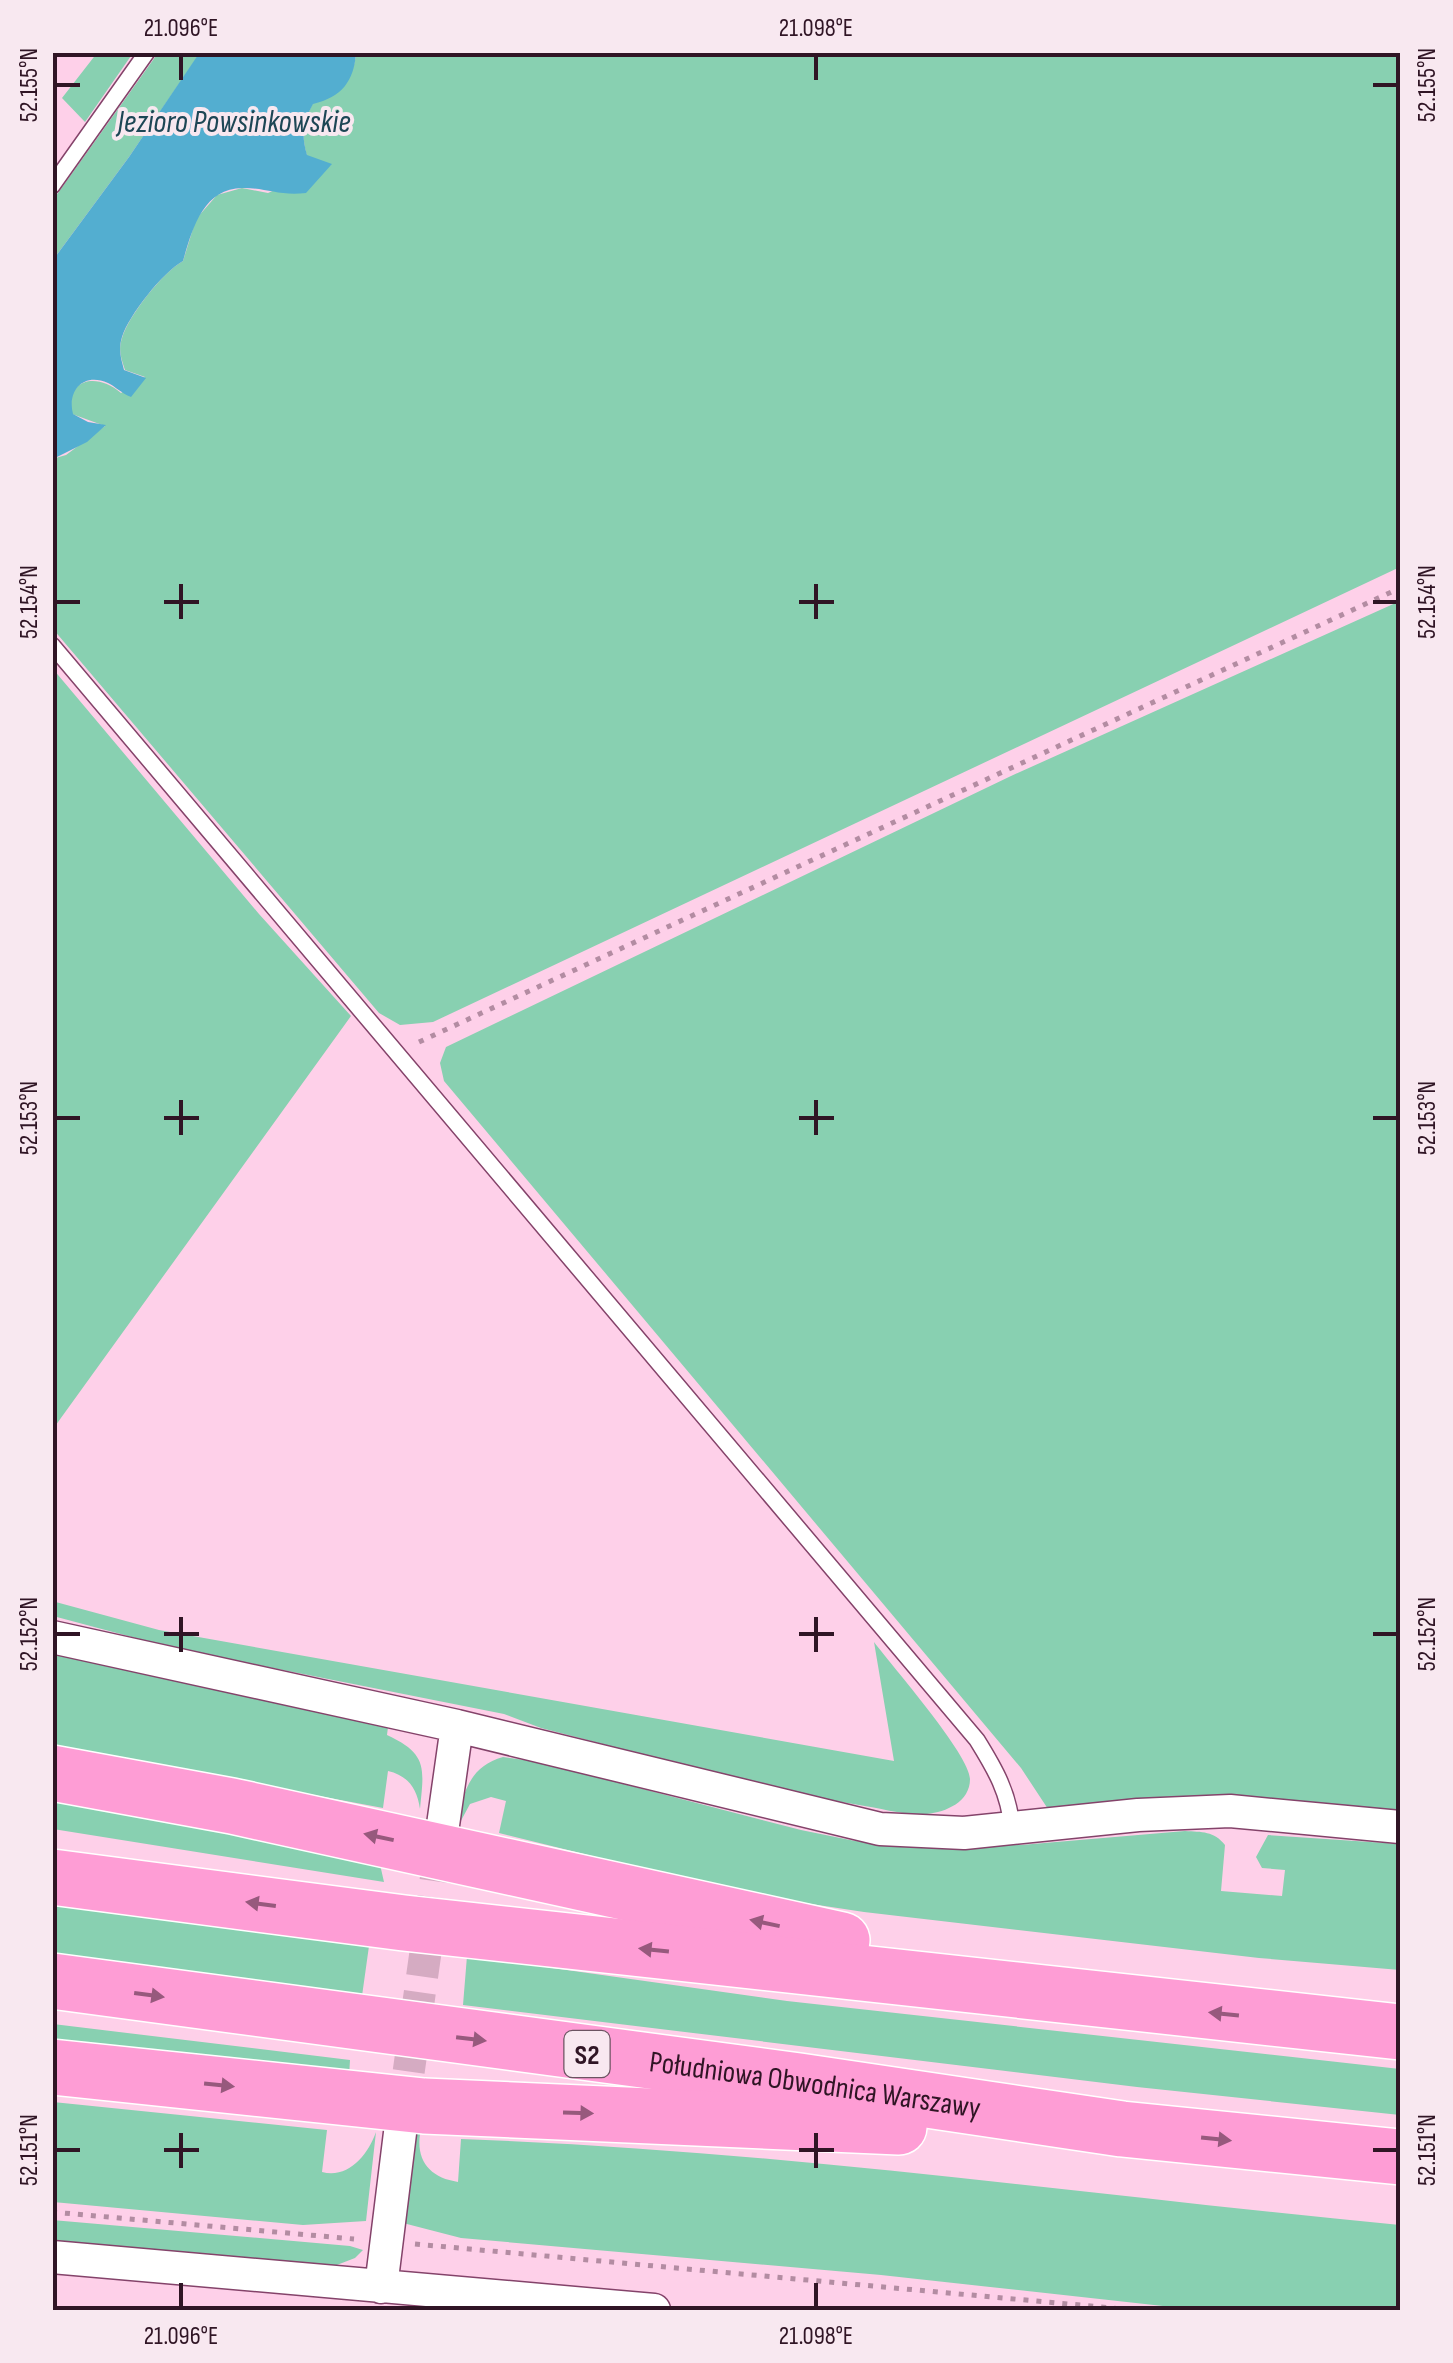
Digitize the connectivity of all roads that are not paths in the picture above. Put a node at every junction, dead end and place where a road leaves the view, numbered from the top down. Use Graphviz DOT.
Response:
graph roads {
  1 [pos="147,52"];
  2 [pos="52,186"];
  3 [pos="52,645"];
  4 [pos="52,1637"];
  5 [pos="457,1726"];
  6 [pos="52,1774"];
  7 [pos="443,1825"];
  8 [pos="1400,1827"];
  9 [pos="1012,1828"];
  10 [pos="52,1877"];
  11 [pos="52,1981"];
  12 [pos="1098,2000"];
  13 [pos="1400,2032"];
  14 [pos="52,2067"];
  15 [pos="1122,2129"];
  16 [pos="400,2133"];
  17 [pos="1400,2157"];
  18 [pos="52,2258"];
  19 [pos="381,2287"];
  20 [pos="654,2310"];
  1 -- 2 [label="lane"];
  3 -- 9 [label="lane"];
  4 -- 5 [label="street"];
  5 -- 7 [label="street"];
  5 -- 9 [label="street"];
  12 -- 6 [label="highway, one-way"];
  8 -- 9 [label="street"];
  12 -- 10 [label="highway, one-way"];
  11 -- 15 [label="highway, Południowa Obwodnica Warszawy / S2, one-way"];
  13 -- 12 [label="highway, one-way"];
  14 -- 15 [label="highway, one-way"];
  15 -- 17 [label="highway, Południowa Obwodnica Warszawy / S2, one-way"];
  16 -- 19 [label="street"];
  18 -- 19 [label="street"];
  19 -- 20 [label="street"];
}
